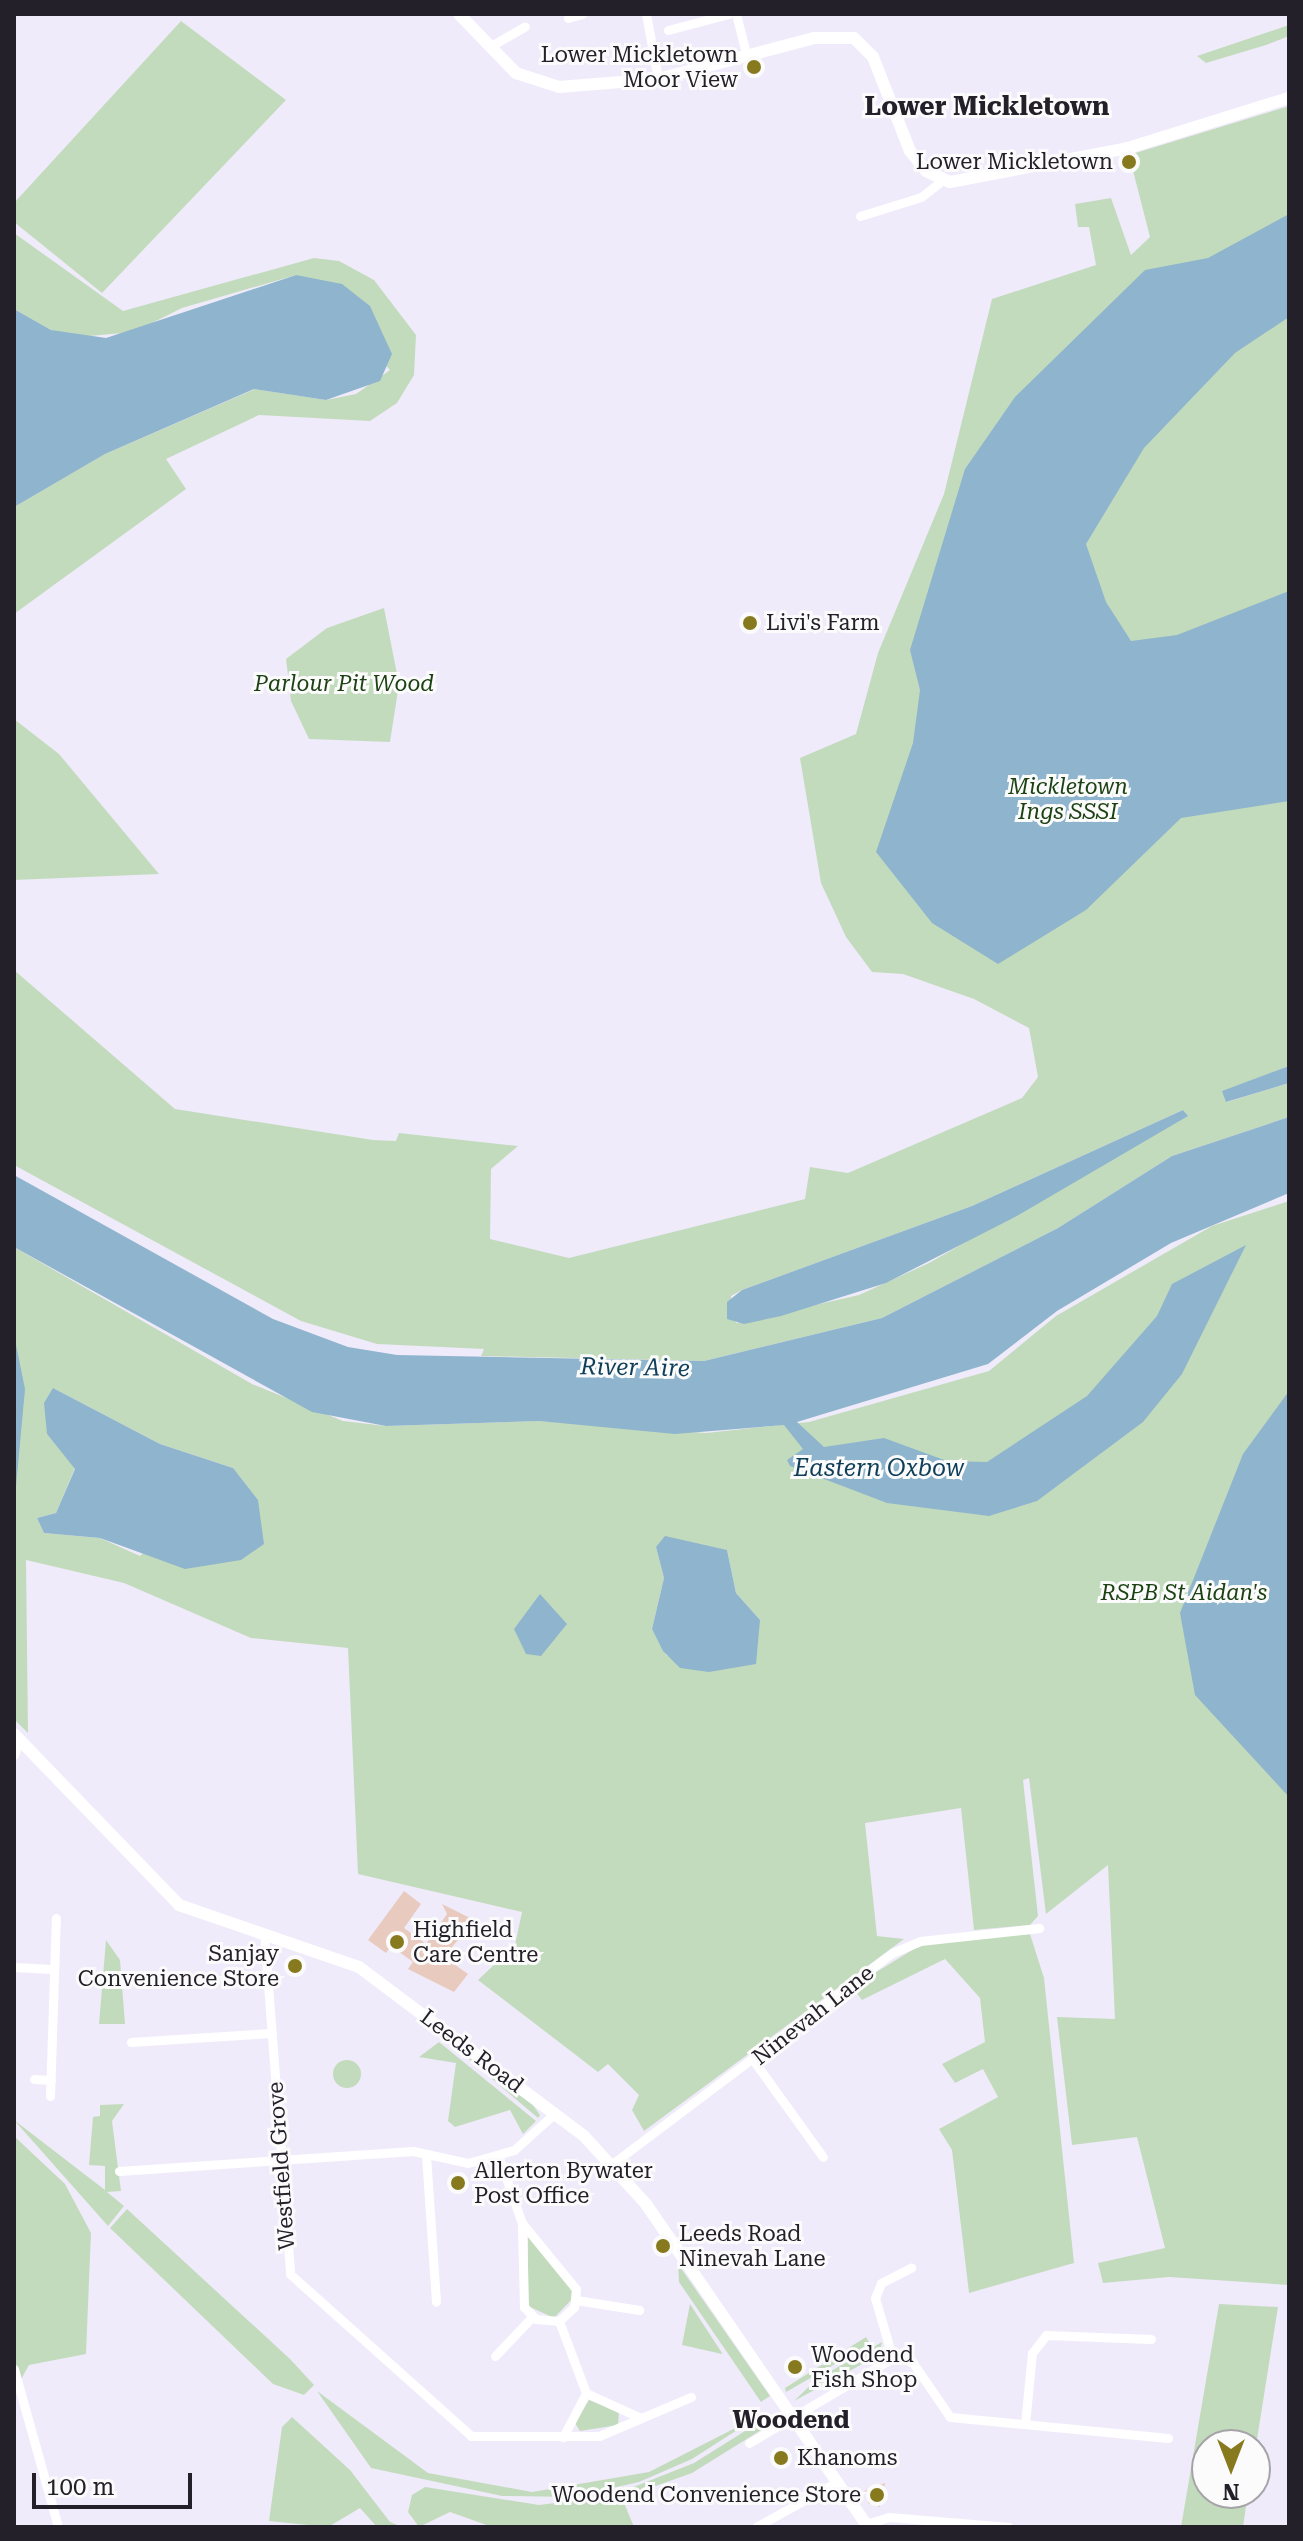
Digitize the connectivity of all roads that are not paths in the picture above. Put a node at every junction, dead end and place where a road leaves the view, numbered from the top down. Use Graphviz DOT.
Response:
graph roads {
  1 [pos="459,14"];
  2 [pos="582,14"];
  3 [pos="646,14"];
  4 [pos="729,14"];
  5 [pos="736,14"];
  6 [pos="569,19"];
  7 [pos="525,26"];
  8 [pos="668,30"];
  9 [pos="491,46"];
  10 [pos="747,57"];
  11 [pos="658,79"];
  12 [pos="1289,98"];
  13 [pos="943,180"];
  14 [pos="860,216"];
  15 [pos="17,1737"];
  16 [pos="14,1755"];
  17 [pos="56,1918"];
  18 [pos="1039,1928"];
  19 [pos="264,1933"];
  20 [pos="14,1967"];
  21 [pos="51,1969"];
  22 [pos="272,2033"];
  23 [pos="131,2042"];
  24 [pos="754,2061"];
  25 [pos="34,2079"];
  26 [pos="51,2080"];
  27 [pos="50,2096"];
  28 [pos="555,2113"];
  29 [pos="426,2155"];
  30 [pos="498,2155"];
  31 [pos="823,2157"];
  32 [pos="281,2161"];
  33 [pos="612,2164"];
  34 [pos="119,2171"];
  35 [pos="522,2223"];
  36 [pos="911,2268"];
  37 [pos="576,2300"];
  38 [pos="436,2302"];
  39 [pos="639,2310"];
  40 [pos="532,2317"];
  41 [pos="559,2321"];
  42 [pos="1151,2339"];
  43 [pos="495,2356"];
  44 [pos="892,2356"];
  45 [pos="14,2369"];
  46 [pos="586,2393"];
  47 [pos="691,2397"];
  48 [pos="793,2417"];
  49 [pos="641,2418"];
  50 [pos="1025,2424"];
  51 [pos="563,2437"];
  52 [pos="1168,2438"];
  53 [pos="749,2443"];
  54 [pos="837,2482"];
  55 [pos="867,2526"];
  56 [pos="58,2527"];
  57 [pos="756,2527"];
  58 [pos="1009,2527"];
  1 -- 9 [label="street"];
  2 -- 6 [label="street"];
  3 -- 11 [label="street"];
  4 -- 8 [label="street"];
  5 -- 10 [label="street"];
  7 -- 9 [label="street"];
  9 -- 11 [label="street"];
  10 -- 11 [label="street"];
  10 -- 13 [label="street"];
  12 -- 13 [label="street"];
  13 -- 14 [label="street"];
  15 -- 16 [label="street"];
  15 -- 19 [label="street, Leeds Road"];
  17 -- 21 [label="street"];
  18 -- 24 [label="street, Ninevah Lane"];
  19 -- 22 [label="street, Westfield Grove"];
  19 -- 28 [label="street, Leeds Road"];
  20 -- 21 [label="street"];
  21 -- 26 [label="street"];
  22 -- 23 [label="street"];
  22 -- 32 [label="street, Westfield Grove"];
  24 -- 31 [label="street"];
  24 -- 33 [label="street, Ninevah Lane"];
  25 -- 26 [label="street"];
  26 -- 27 [label="street"];
  28 -- 30 [label="street"];
  28 -- 33 [label="street, Leeds Road"];
  29 -- 30 [label="street"];
  29 -- 32 [label="street"];
  29 -- 38 [label="street"];
  30 -- 35 [label="street"];
  32 -- 34 [label="street"];
  32 -- 51 [label="street, Westfield Grove"];
  33 -- 48 [label="street, Leeds Road"];
  35 -- 37 [label="street"];
  35 -- 40 [label="street"];
  36 -- 44 [label="street"];
  37 -- 39 [label="street"];
  37 -- 41 [label="street"];
  40 -- 41 [label="street"];
  40 -- 43 [label="street"];
  41 -- 46 [label="street"];
  42 -- 50 [label="street"];
  44 -- 48 [label="street"];
  44 -- 50 [label="street"];
  45 -- 56 [label="street"];
  46 -- 49 [label="street"];
  46 -- 51 [label="street"];
  47 -- 49 [label="street, Westfield Grove"];
  48 -- 53 [label="street"];
  48 -- 54 [label="street, Leeds Road"];
  49 -- 51 [label="street, Westfield Grove"];
  50 -- 52 [label="street"];
  54 -- 55 [label="street, Leeds Road"];
  54 -- 57 [label="street"];
  55 -- 58 [label="street"];
}
